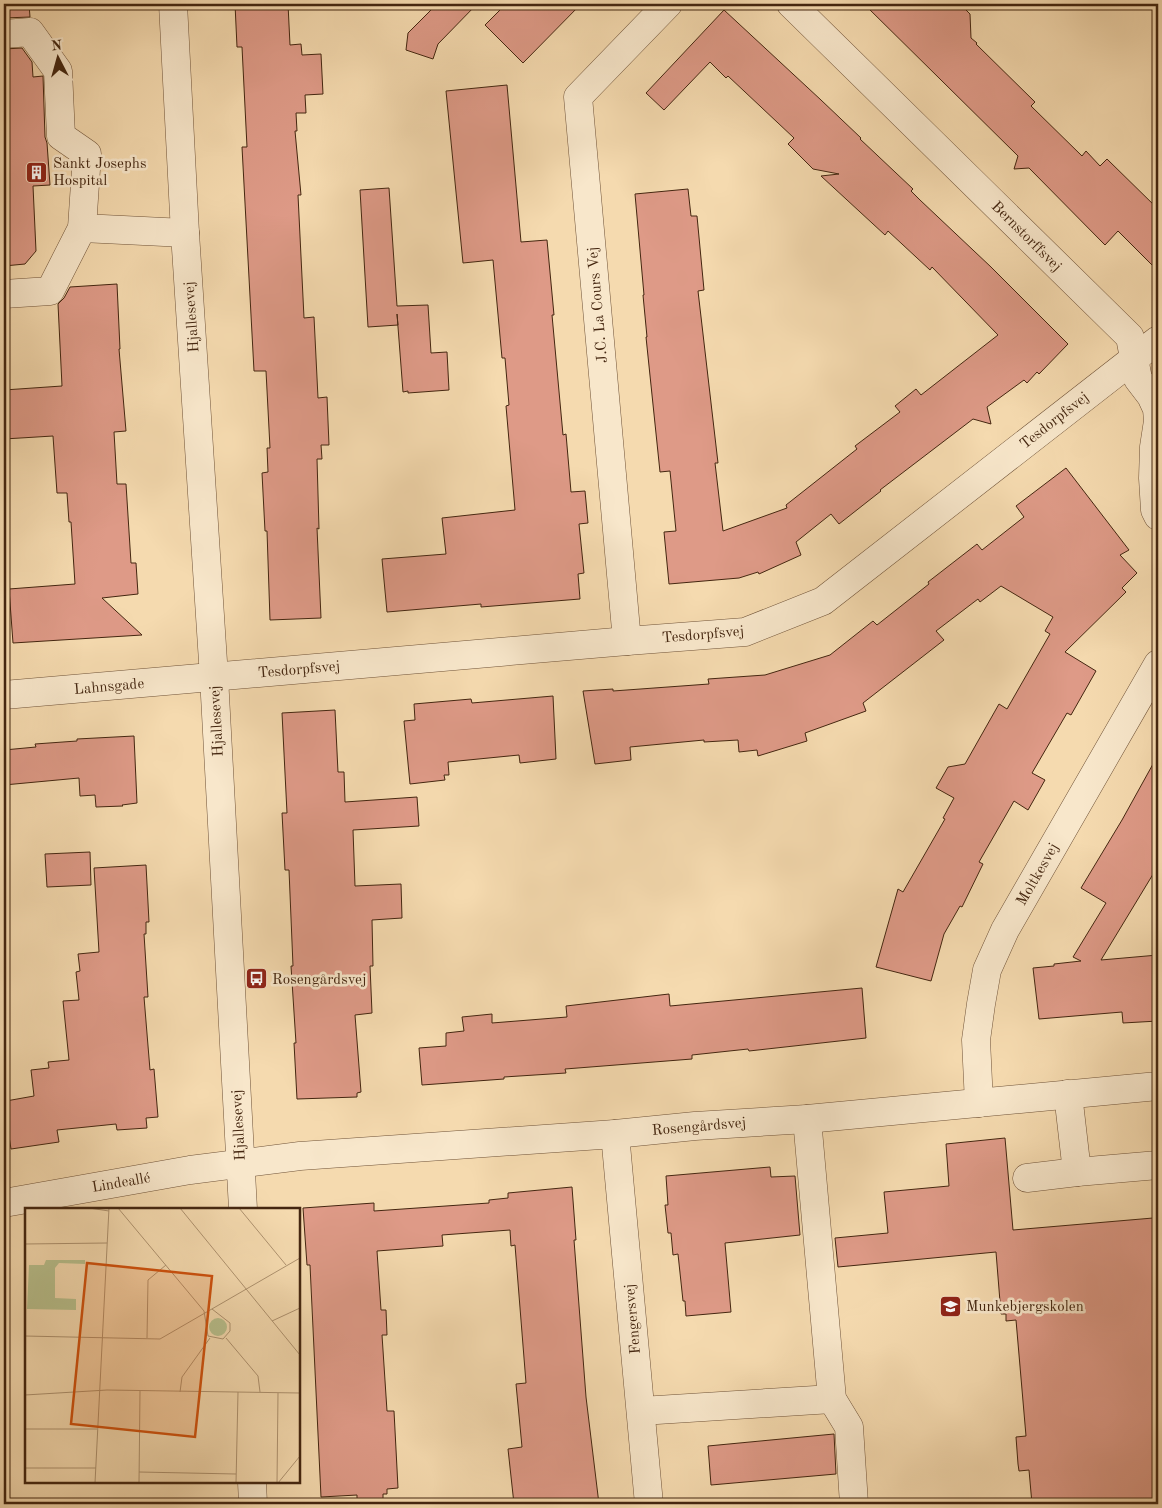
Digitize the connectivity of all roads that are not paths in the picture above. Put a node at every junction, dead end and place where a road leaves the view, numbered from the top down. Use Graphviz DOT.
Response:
graph roads {
  1 [pos="173,4"];
  2 [pos="668,4"];
  3 [pos="792,4"];
  4 [pos="4,34"];
  5 [pos="82,228"];
  6 [pos="186,233"];
  7 [pos="4,294"];
  8 [pos="1158,340"];
  9 [pos="1134,358"];
  10 [pos="1158,421"];
  11 [pos="1158,516"];
  12 [pos="627,641"];
  13 [pos="1158,664"];
  14 [pos="214,677"];
  15 [pos="4,694"];
  16 [pos="1158,1086"];
  17 [pos="1068,1094"];
  18 [pos="979,1103"];
  19 [pos="807,1119"];
  20 [pos="614,1134"];
  21 [pos="240,1163"];
  22 [pos="1158,1165"];
  23 [pos="1077,1172"];
  24 [pos="1027,1178"];
  25 [pos="4,1203"];
  26 [pos="243,1208"];
  27 [pos="832,1399"];
  28 [pos="641,1411"];
  29 [pos="252,1483"];
  30 [pos="253,1504"];
  31 [pos="649,1504"];
  32 [pos="854,1504"];
  1 -- 6 [label="street, Hjallesevej"];
  2 -- 12 [label="street, J.C. La Cours Vej"];
  3 -- 9 [label="street, Bernstorffsvej"];
  4 -- 5 [label="street"];
  5 -- 6 [label="street"];
  5 -- 7 [label="street"];
  6 -- 14 [label="street, Hjallesevej"];
  8 -- 9 [label="street, Tesdorpfsvej"];
  9 -- 10 [label="street, Bernstorffsvej"];
  9 -- 12 [label="street, Tesdorpfsvej"];
  10 -- 11 [label="street, Bernstorffsvej"];
  12 -- 14 [label="street, Tesdorpfsvej"];
  13 -- 18 [label="street, Moltkesvej"];
  14 -- 15 [label="street, Lahnsgade"];
  14 -- 21 [label="street, Hjallesevej"];
  16 -- 17 [label="street, Rosengårdsvej"];
  17 -- 18 [label="street, Rosengårdsvej"];
  17 -- 23 [label="street"];
  18 -- 19 [label="street, Rosengårdsvej"];
  19 -- 20 [label="street, Rosengårdsvej"];
  19 -- 27 [label="street"];
  20 -- 21 [label="street, Rosengårdsvej"];
  20 -- 28 [label="street, Fengersvej"];
  21 -- 25 [label="street, Lindeallé"];
  21 -- 26 [label="street, Hjallesevej"];
  22 -- 23 [label="street"];
  23 -- 24 [label="street"];
  27 -- 28 [label="street"];
  27 -- 32 [label="street"];
  28 -- 31 [label="street, Fengersvej"];
  29 -- 30 [label="street"];
}
